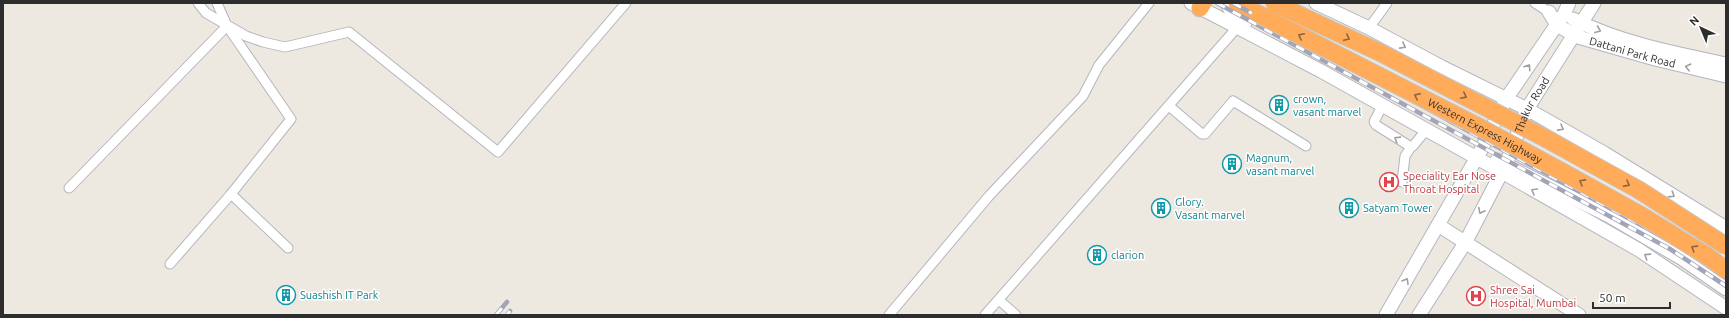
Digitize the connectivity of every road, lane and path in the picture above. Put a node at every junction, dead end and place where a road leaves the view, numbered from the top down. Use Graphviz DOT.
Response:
graph roads {
  1 [pos="198,3"];
  2 [pos="217,3"];
  3 [pos="626,3"];
  4 [pos="1149,3"];
  5 [pos="1227,3"];
  6 [pos="1237,3"];
  7 [pos="1274,3"];
  8 [pos="1316,3"];
  9 [pos="1388,3"];
  10 [pos="1535,3"];
  11 [pos="1594,3"];
  12 [pos="1198,5"];
  13 [pos="1549,12"];
  14 [pos="1563,14"];
  15 [pos="1581,23"];
  16 [pos="1240,24"];
  17 [pos="227,26"];
  18 [pos="1369,28"];
  19 [pos="1574,34"];
  20 [pos="1656,54"];
  21 [pos="1726,64"];
  22 [pos="1726,76"];
  23 [pos="1506,99"];
  24 [pos="1169,106"];
  25 [pos="1382,106"];
  26 [pos="1527,109"];
  27 [pos="1426,130"];
  28 [pos="1306,146"];
  29 [pos="1411,147"];
  30 [pos="1478,155"];
  31 [pos="1504,168"];
  32 [pos="1402,182"];
  33 [pos="69,188"];
  34 [pos="231,194"];
  35 [pos="1438,225"];
  36 [pos="1726,228"];
  37 [pos="1465,243"];
  38 [pos="1726,246"];
  39 [pos="288,248"];
  40 [pos="170,264"];
  41 [pos="1726,270"];
  42 [pos="1726,289"];
  43 [pos="999,300"];
  44 [pos="1726,308"];
  45 [pos="1391,314"];
  46 [pos="889,315"];
  47 [pos="985,315"];
  48 [pos="1016,315"];
  49 [pos="1419,315"];
  50 [pos="1579,315"];
  1 -- 17 [label="street"];
  2 -- 17 [label="street"];
  3 -- 17 [label="street"];
  4 -- 46 [label="street"];
  5 -- 16 [label="street"];
  41 -- 6 [label="highway, Western Express Highway, one-way, bridge"];
  7 -- 38 [label="highway, Western Express Highway, one-way, bridge"];
  8 -- 18 [label="street"];
  9 -- 18 [label="street"];
  10 -- 13 [label="street, Dattani Park Road"];
  11 -- 15 [label="street, Thakur Road"];
  12 -- 16 [label="street"];
  13 -- 14 [label="street, Dattani Park Road"];
  14 -- 15 [label="street, Dattani Park Road"];
  14 -- 19 [label="street, Dattani Park Road"];
  23 -- 14 [label="street, Thakur Road, one-way"];
  15 -- 19 [label="street, Thakur Road"];
  15 -- 20 [label="street, Dattani Park Road, one-way"];
  16 -- 24 [label="street"];
  16 -- 25 [label="street"];
  16 -- 30 [label="street"];
  17 -- 33 [label="street"];
  17 -- 34 [label="street"];
  18 -- 23 [label="street, one-way"];
  19 -- 20 [label="street, Dattani Park Road"];
  19 -- 26 [label="street, Thakur Road"];
  20 -- 21 [label="street, Dattani Park Road"];
  22 -- 20 [label="street, Dattani Park Road, one-way"];
  23 -- 26 [label="street"];
  23 -- 30 [label="street, Thakur Road"];
  24 -- 28 [label="street"];
  24 -- 43 [label="street"];
  25 -- 27 [label="street"];
  29 -- 25 [label="street, one-way"];
  26 -- 31 [label="street, Thakur Road"];
  26 -- 36 [label="street, one-way"];
  27 -- 29 [label="street"];
  27 -- 30 [label="street"];
  29 -- 32 [label="street"];
  30 -- 31 [label="street"];
  30 -- 35 [label="street, Thakur Road"];
  31 -- 37 [label="street, Thakur Road, one-way"];
  31 -- 42 [label="street"];
  44 -- 31 [label="street, one-way"];
  34 -- 39 [label="street"];
  34 -- 40 [label="street"];
  35 -- 37 [label="street"];
  45 -- 35 [label="street, one-way"];
  37 -- 49 [label="street, Thakur Road"];
  37 -- 50 [label="street"];
  43 -- 47 [label="street"];
  43 -- 48 [label="street"];
}
